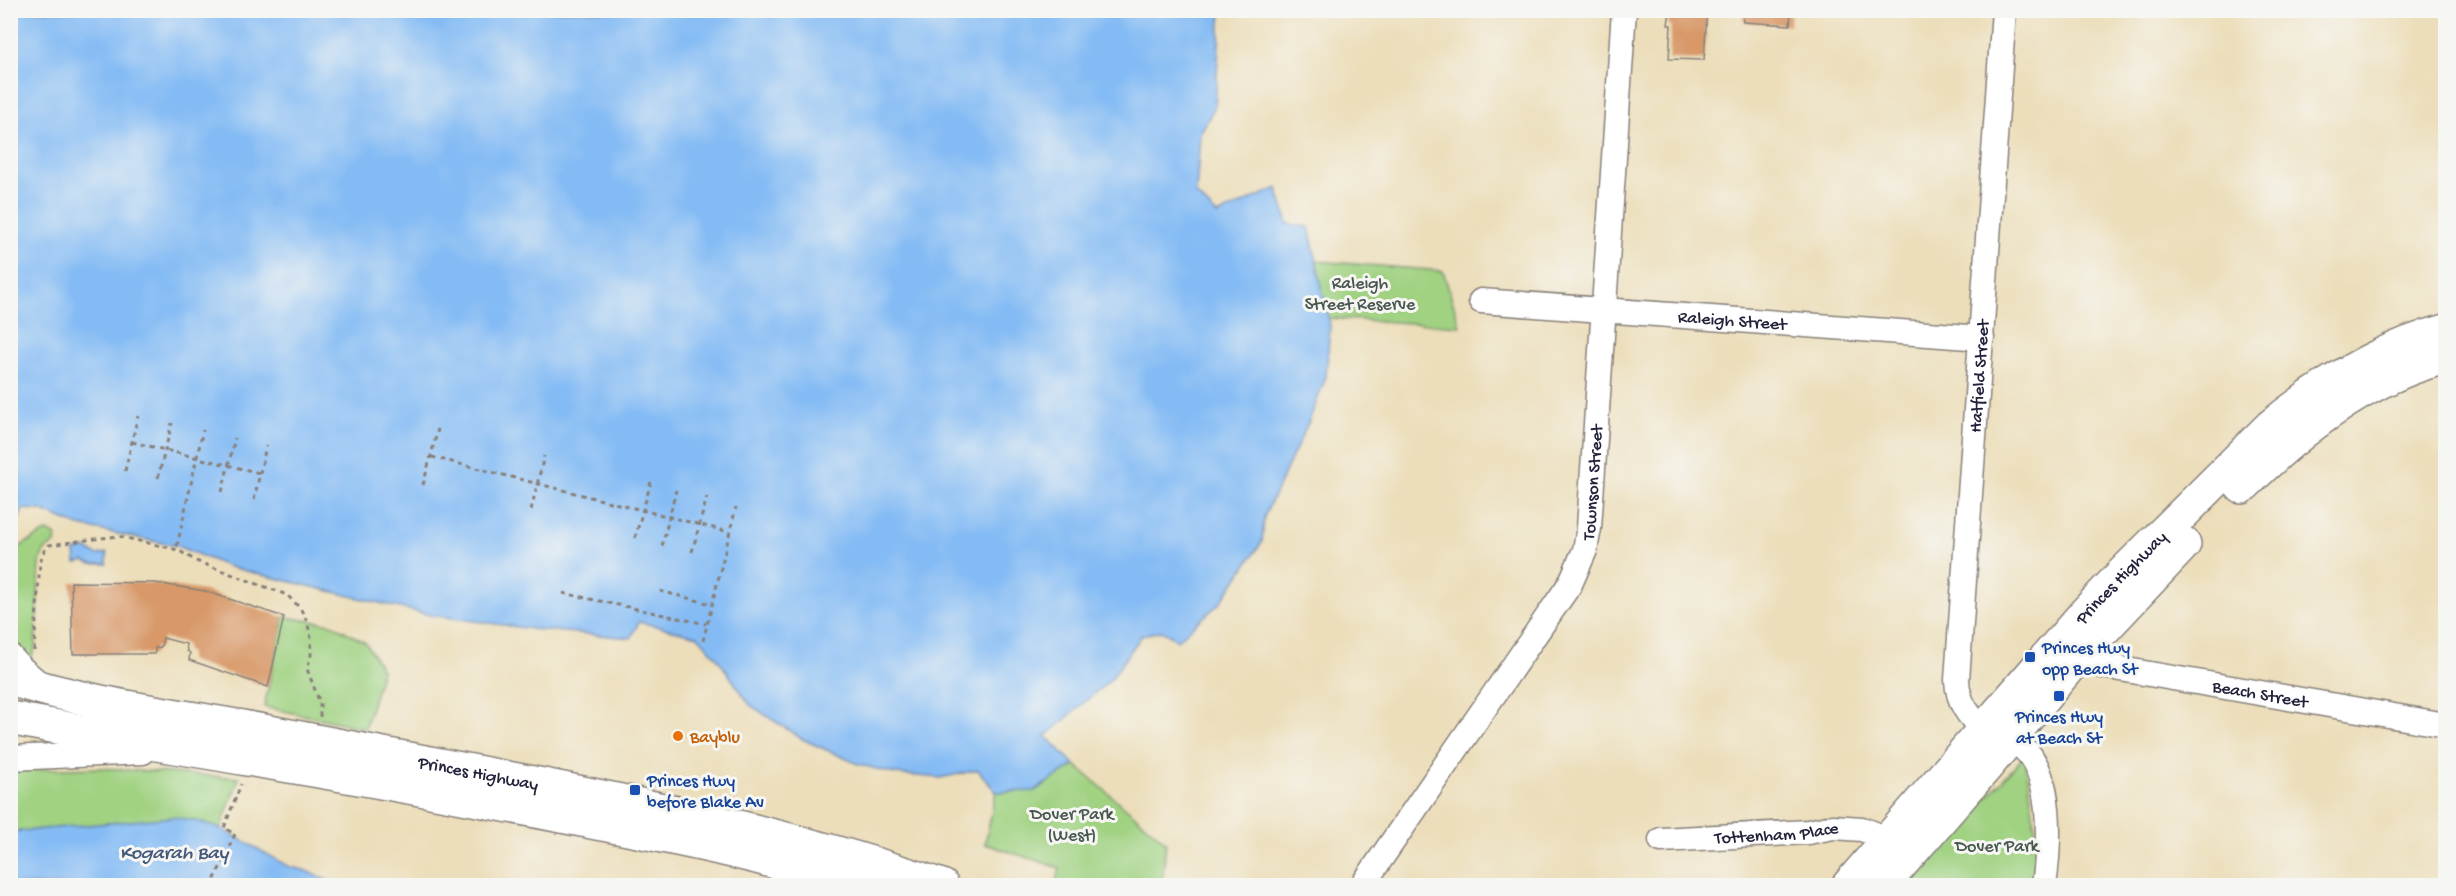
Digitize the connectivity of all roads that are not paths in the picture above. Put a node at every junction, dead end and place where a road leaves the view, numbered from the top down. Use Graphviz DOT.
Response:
graph roads {
  1 [pos="1624,10"];
  2 [pos="2004,10"];
  3 [pos="1481,302"];
  4 [pos="1602,310"];
  5 [pos="2445,331"];
  6 [pos="1982,338"];
  7 [pos="2445,357"];
  8 [pos="2074,661"];
  9 [pos="17,664"];
  10 [pos="10,718"];
  11 [pos="2445,724"];
  12 [pos="1997,734"];
  13 [pos="204,751"];
  14 [pos="10,758"];
  15 [pos="1888,839"];
  16 [pos="1661,840"];
  17 [pos="855,885"];
  18 [pos="942,885"];
  19 [pos="1362,885"];
  20 [pos="1848,885"];
  21 [pos="1882,885"];
  22 [pos="2044,885"];
  1 -- 4 [label="street, Townson Street"];
  2 -- 6 [label="street, Hatfield Street"];
  3 -- 4 [label="street, Raleigh Street"];
  4 -- 6 [label="street, Raleigh Street"];
  4 -- 19 [label="street, Townson Street"];
  5 -- 12 [label="highway, Princes Highway"];
  6 -- 12 [label="street, Hatfield Street"];
  7 -- 8 [label="highway, Princes Highway"];
  8 -- 11 [label="street, Beach Street"];
  8 -- 12 [label="highway, Princes Highway"];
  9 -- 18 [label="highway, Princes Highway"];
  10 -- 13 [label="highway, Princes Highway"];
  12 -- 15 [label="highway, Princes Highway"];
  12 -- 21 [label="highway, Princes Highway"];
  12 -- 22 [label="street, Hatfield Street"];
  13 -- 14 [label="street"];
  13 -- 17 [label="highway, Princes Highway"];
  15 -- 16 [label="street, Tottenham Place"];
  15 -- 20 [label="highway, Princes Highway"];
}
